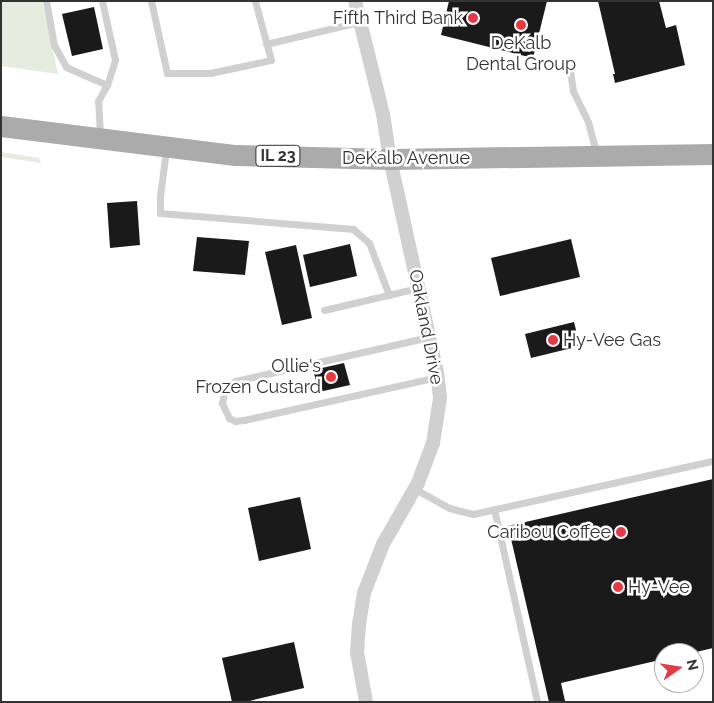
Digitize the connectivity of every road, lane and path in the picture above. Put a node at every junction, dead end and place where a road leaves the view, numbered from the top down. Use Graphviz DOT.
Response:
graph roads {
  1 [pos="46,1"];
  2 [pos="102,1"];
  3 [pos="151,1"];
  4 [pos="255,1"];
  5 [pos="354,1"];
  6 [pos="359,22"];
  7 [pos="266,44"];
  8 [pos="570,70"];
  9 [pos="107,86"];
  10 [pos="1,126"];
  11 [pos="100,140"];
  12 [pos="166,148"];
  13 [pos="713,154"];
  14 [pos="598,157"];
  15 [pos="390,159"];
  16 [pos="418,288"];
  17 [pos="389,295"];
  18 [pos="324,310"];
  19 [pos="429,338"];
  20 [pos="438,377"];
  21 [pos="713,461"];
  22 [pos="415,489"];
  23 [pos="494,510"];
  24 [pos="366,702"];
  25 [pos="537,702"];
  1 -- 9 [label="lane"];
  2 -- 9 [label="lane"];
  3 -- 7 [label="lane"];
  4 -- 7 [label="lane"];
  5 -- 6 [label="street, Oakland Drive"];
  6 -- 7 [label="lane"];
  6 -- 15 [label="street, Oakland Drive"];
  8 -- 14 [label="lane"];
  9 -- 11 [label="lane"];
  10 -- 11 [label="main road, IL 23"];
  11 -- 12 [label="main road, DeKalb Avenue / IL 23"];
  12 -- 15 [label="main road, DeKalb Avenue / IL 23"];
  12 -- 17 [label="lane"];
  13 -- 14 [label="main road, DeKalb Avenue / IL 23"];
  14 -- 15 [label="main road, DeKalb Avenue / IL 23"];
  15 -- 16 [label="street, Oakland Drive"];
  16 -- 17 [label="lane"];
  16 -- 19 [label="street, Oakland Drive"];
  17 -- 18 [label="lane"];
  19 -- 20 [label="street, Oakland Drive"];
  19 -- 20 [label="lane"];
  20 -- 22 [label="street, Oakland Drive"];
  21 -- 23 [label="lane"];
  22 -- 23 [label="lane"];
  22 -- 24 [label="street, Oakland Drive"];
  23 -- 25 [label="lane"];
}
